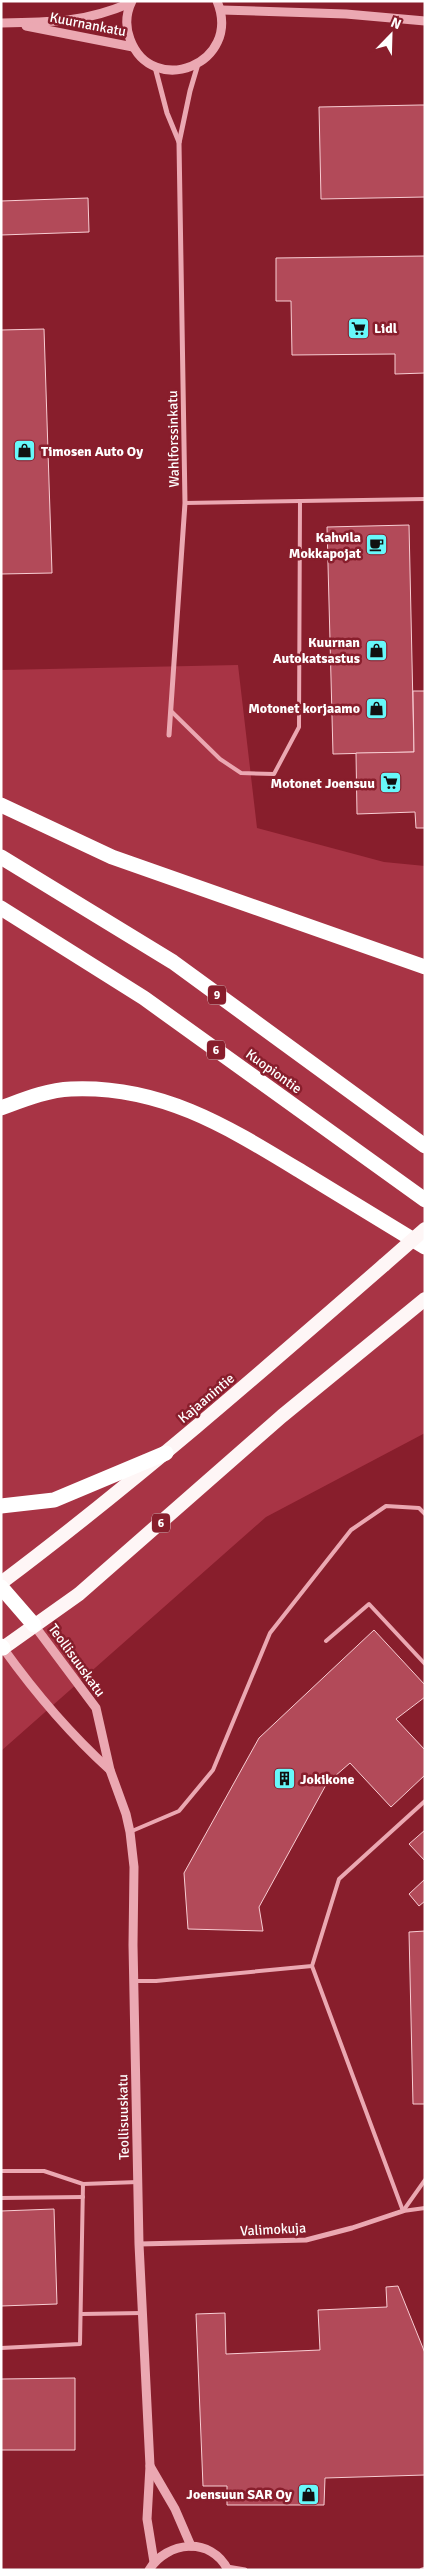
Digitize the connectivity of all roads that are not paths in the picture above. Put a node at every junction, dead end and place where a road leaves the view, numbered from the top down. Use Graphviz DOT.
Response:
graph roads {
  1 [pos="131,2"];
  2 [pos="219,6"];
  3 [pos="425,21"];
  4 [pos="5,23"];
  5 [pos="133,47"];
  6 [pos="198,64"];
  7 [pos="155,66"];
  8 [pos="179,143"];
  9 [pos="425,499"];
  10 [pos="300,501"];
  11 [pos="185,503"];
  12 [pos="171,711"];
  13 [pos="169,735"];
  14 [pos="1,805"];
  15 [pos="1,857"];
  16 [pos="1,908"];
  17 [pos="425,967"];
  18 [pos="1,1108"];
  19 [pos="425,1146"];
  20 [pos="425,1200"];
  21 [pos="425,1229"];
  22 [pos="425,1247"];
  23 [pos="422,1301"];
  24 [pos="166,1453"];
  25 [pos="1,1506"];
  26 [pos="425,1514"];
  27 [pos="1,1585"];
  28 [pos="34,1625"];
  29 [pos="326,1642"];
  30 [pos="2,1647"];
  31 [pos="425,1664"];
  32 [pos="110,1770"];
  33 [pos="425,1800"];
  34 [pos="130,1832"];
  35 [pos="312,1966"];
  36 [pos="134,1981"];
  37 [pos="1,2171"];
  38 [pos="425,2180"];
  39 [pos="138,2182"];
  40 [pos="84,2184"];
  41 [pos="83,2197"];
  42 [pos="1,2198"];
  43 [pos="425,2208"];
  44 [pos="403,2212"];
  45 [pos="139,2244"];
  46 [pos="144,2312"];
  47 [pos="82,2314"];
  48 [pos="1,2348"];
  49 [pos="150,2466"];
  50 [pos="191,2546"];
  51 [pos="151,2566"];
  52 [pos="227,2568"];
  53 [pos="245,2570"];
  1 -- 4 [label="street, Kuurnankatu"];
  1 -- 5 [label="street"];
  2 -- 3 [label="street"];
  2 -- 6 [label="street"];
  4 -- 5 [label="street, Kuurnankatu"];
  5 -- 7 [label="street"];
  6 -- 7 [label="street"];
  6 -- 8 [label="street, Wahlforssinkatu"];
  7 -- 8 [label="street, Wahlforssinkatu"];
  8 -- 11 [label="street, Wahlforssinkatu"];
  9 -- 10 [label="lane"];
  10 -- 11 [label="lane"];
  10 -- 12 [label="lane"];
  11 -- 12 [label="street, Wahlforssinkatu"];
  12 -- 13 [label="street, Wahlforssinkatu"];
  14 -- 17 [label="highway"];
  15 -- 19 [label="highway, Kuopiontie / 9"];
  16 -- 20 [label="highway, Kuopiontie / 6"];
  18 -- 22 [label="highway"];
  21 -- 24 [label="highway, Kajaanintie, bridge"];
  23 -- 28 [label="highway, 6"];
  24 -- 25 [label="highway"];
  24 -- 27 [label="highway, Kajaanintie"];
  26 -- 34 [label="lane"];
  27 -- 28 [label="highway"];
  28 -- 30 [label="highway, 6"];
  28 -- 32 [label="street, Teollisuuskatu"];
  29 -- 31 [label="lane"];
  30 -- 32 [label="street, Teollisuuskatu"];
  32 -- 34 [label="street, Teollisuuskatu"];
  33 -- 35 [label="lane"];
  34 -- 36 [label="street, Teollisuuskatu"];
  35 -- 36 [label="lane"];
  35 -- 44 [label="lane"];
  36 -- 39 [label="street, Teollisuuskatu"];
  37 -- 40 [label="lane"];
  38 -- 44 [label="lane"];
  39 -- 40 [label="lane"];
  39 -- 45 [label="street, Teollisuuskatu"];
  40 -- 41 [label="lane"];
  41 -- 42 [label="lane"];
  41 -- 47 [label="lane"];
  43 -- 44 [label="lane"];
  44 -- 45 [label="street, Valimokuja"];
  45 -- 46 [label="street, Teollisuuskatu"];
  46 -- 47 [label="lane"];
  46 -- 49 [label="street, Teollisuuskatu"];
  47 -- 48 [label="lane"];
  49 -- 50 [label="street, Teollisuuskatu"];
  49 -- 51 [label="street, Teollisuuskatu"];
  50 -- 51 [label="street"];
  50 -- 52 [label="street"];
  52 -- 53 [label="street"];
}
